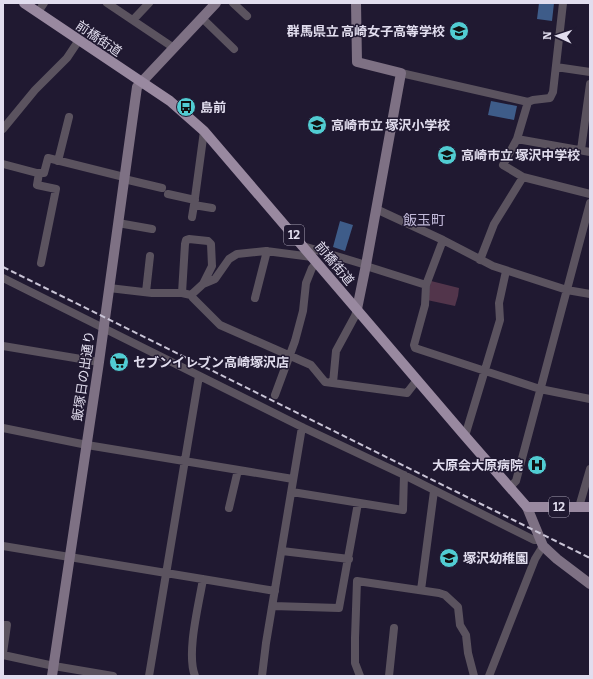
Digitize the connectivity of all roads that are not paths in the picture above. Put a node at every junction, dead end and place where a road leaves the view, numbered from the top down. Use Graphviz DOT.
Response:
graph roads {
  1 [pos="24,3"];
  2 [pos="44,3"];
  3 [pos="107,3"];
  4 [pos="149,3"];
  5 [pos="216,3"];
  6 [pos="233,3"];
  7 [pos="356,3"];
  8 [pos="563,3"];
  9 [pos="38,12"];
  10 [pos="247,16"];
  11 [pos="202,18"];
  12 [pos="134,20"];
  13 [pos="79,40"];
  14 [pos="174,48"];
  15 [pos="234,50"];
  16 [pos="556,68"];
  17 [pos="590,72"];
  18 [pos="401,73"];
  19 [pos="141,82"];
  20 [pos="590,84"];
  21 [pos="528,102"];
  22 [pos="69,117"];
  23 [pos="3,129"];
  24 [pos="204,131"];
  25 [pos="517,139"];
  26 [pos="581,150"];
  27 [pos="590,152"];
  28 [pos="58,161"];
  29 [pos="3,164"];
  30 [pos="39,173"];
  31 [pos="524,176"];
  32 [pos="124,178"];
  33 [pos="590,194"];
  34 [pos="194,203"];
  35 [pos="590,203"];
  36 [pos="212,208"];
  37 [pos="376,209"];
  38 [pos="192,217"];
  39 [pos="118,223"];
  40 [pos="152,229"];
  41 [pos="443,240"];
  42 [pos="303,246"];
  43 [pos="267,251"];
  44 [pos="150,256"];
  45 [pos="315,260"];
  46 [pos="480,260"];
  47 [pos="42,263"];
  48 [pos="366,266"];
  49 [pos="506,271"];
  50 [pos="3,278"];
  51 [pos="203,284"];
  52 [pos="426,285"];
  53 [pos="109,288"];
  54 [pos="567,290"];
  55 [pos="146,292"];
  56 [pos="182,293"];
  57 [pos="590,294"];
  58 [pos="191,295"];
  59 [pos="255,298"];
  60 [pos="357,309"];
  61 [pos="103,328"];
  62 [pos="3,346"];
  63 [pos="290,356"];
  64 [pos="99,362"];
  65 [pos="484,371"];
  66 [pos="199,376"];
  67 [pos="418,380"];
  68 [pos="332,383"];
  69 [pos="540,389"];
  70 [pos="275,395"];
  71 [pos="590,399"];
  72 [pos="302,427"];
  73 [pos="3,428"];
  74 [pos="465,436"];
  75 [pos="86,445"];
  76 [pos="185,461"];
  77 [pos="590,469"];
  78 [pos="238,470"];
  79 [pos="404,475"];
  80 [pos="293,479"];
  81 [pos="510,487"];
  82 [pos="434,490"];
  83 [pos="292,492"];
  84 [pos="358,504"];
  85 [pos="528,507"];
  86 [pos="579,507"];
  87 [pos="590,507"];
  88 [pos="229,508"];
  89 [pos="542,543"];
  90 [pos="3,546"];
  91 [pos="282,551"];
  92 [pos="70,557"];
  93 [pos="349,559"];
  94 [pos="166,573"];
  95 [pos="203,579"];
  96 [pos="345,579"];
  97 [pos="357,581"];
  98 [pos="590,584"];
  99 [pos="421,590"];
  100 [pos="275,591"];
  101 [pos="273,606"];
  102 [pos="3,625"];
  103 [pos="394,628"];
  104 [pos="3,654"];
  105 [pos="53,671"];
  106 [pos="113,676"];
  107 [pos="149,676"];
  108 [pos="195,676"];
  109 [pos="262,676"];
  110 [pos="360,676"];
  111 [pos="389,676"];
  112 [pos="474,676"];
  113 [pos="489,676"];
  1 -- 9 [label="main road, 前橋街道 / 12"];
  2 -- 9 [label="street"];
  3 -- 12 [label="street"];
  4 -- 12 [label="street"];
  5 -- 11 [label="street"];
  6 -- 10 [label="street"];
  7 -- 18 [label="street"];
  8 -- 16 [label="street"];
  9 -- 13 [label="main road, 前橋街道 / 12"];
  11 -- 14 [label="street"];
  11 -- 15 [label="street"];
  12 -- 14 [label="street"];
  13 -- 19 [label="main road, 前橋街道 / 12"];
  13 -- 23 [label="street"];
  14 -- 19 [label="street"];
  16 -- 17 [label="street"];
  16 -- 21 [label="street"];
  18 -- 21 [label="street"];
  18 -- 37 [label="street"];
  19 -- 24 [label="main road, 前橋街道 / 12"];
  19 -- 32 [label="street, 飯塚日の出通り"];
  20 -- 26 [label="street"];
  21 -- 25 [label="street"];
  22 -- 28 [label="street"];
  24 -- 34 [label="street"];
  24 -- 42 [label="main road, 前橋街道 / 12"];
  25 -- 26 [label="street"];
  25 -- 31 [label="street"];
  26 -- 27 [label="street"];
  28 -- 30 [label="street"];
  28 -- 32 [label="street"];
  29 -- 30 [label="street"];
  30 -- 47 [label="street"];
  31 -- 33 [label="street"];
  31 -- 46 [label="street"];
  32 -- 34 [label="street"];
  32 -- 39 [label="street, 飯塚日の出通り"];
  34 -- 36 [label="street"];
  34 -- 38 [label="street"];
  35 -- 54 [label="street"];
  37 -- 41 [label="street"];
  37 -- 48 [label="street"];
  39 -- 40 [label="street"];
  39 -- 53 [label="street, 飯塚日の出通り"];
  41 -- 46 [label="street"];
  41 -- 52 [label="street"];
  42 -- 45 [label="main road, 前橋街道 / 12"];
  42 -- 48 [label="street"];
  43 -- 45 [label="street"];
  43 -- 51 [label="street"];
  43 -- 59 [label="street"];
  44 -- 55 [label="street"];
  45 -- 60 [label="main road, 前橋街道 / 12"];
  45 -- 63 [label="street"];
  46 -- 49 [label="street"];
  48 -- 52 [label="street"];
  48 -- 60 [label="street"];
  49 -- 54 [label="street"];
  49 -- 65 [label="street"];
  50 -- 61 [label="street"];
  51 -- 56 [label="street"];
  51 -- 58 [label="street"];
  52 -- 65 [label="street"];
  53 -- 55 [label="street"];
  53 -- 61 [label="street, 飯塚日の出通り"];
  54 -- 57 [label="street"];
  54 -- 69 [label="street"];
  55 -- 56 [label="street"];
  56 -- 58 [label="street"];
  58 -- 63 [label="street"];
  60 -- 67 [label="main road, 前橋街道 / 12"];
  60 -- 68 [label="street"];
  61 -- 64 [label="street, 飯塚日の出通り"];
  61 -- 66 [label="street"];
  62 -- 64 [label="street"];
  63 -- 68 [label="street"];
  63 -- 70 [label="street"];
  64 -- 75 [label="street, 飯塚日の出通り"];
  65 -- 69 [label="street"];
  65 -- 74 [label="street"];
  66 -- 72 [label="street"];
  66 -- 76 [label="street"];
  67 -- 68 [label="street"];
  67 -- 74 [label="main road, 前橋街道 / 12"];
  69 -- 71 [label="street"];
  69 -- 81 [label="street"];
  72 -- 79 [label="street"];
  72 -- 80 [label="street"];
  73 -- 75 [label="street"];
  74 -- 81 [label="main road, 前橋街道 / 12"];
  75 -- 76 [label="street"];
  75 -- 92 [label="street, 飯塚日の出通り"];
  76 -- 78 [label="street"];
  76 -- 94 [label="street"];
  77 -- 86 [label="street"];
  78 -- 80 [label="street"];
  78 -- 88 [label="street"];
  79 -- 82 [label="street"];
  79 -- 84 [label="street"];
  80 -- 83 [label="street"];
  81 -- 85 [label="main road, 前橋街道 / 12"];
  82 -- 89 [label="street"];
  82 -- 99 [label="street"];
  83 -- 84 [label="street"];
  83 -- 91 [label="street"];
  84 -- 93 [label="street"];
  85 -- 86 [label="main road, 12"];
  85 -- 89 [label="street"];
  86 -- 87 [label="main road, 12"];
  89 -- 98 [label="street"];
  89 -- 113 [label="street"];
  90 -- 92 [label="street"];
  91 -- 93 [label="street"];
  91 -- 100 [label="street"];
  92 -- 94 [label="street"];
  92 -- 105 [label="street, 飯塚日の出通り"];
  93 -- 96 [label="street"];
  94 -- 95 [label="street"];
  94 -- 107 [label="street"];
  95 -- 100 [label="street"];
  95 -- 108 [label="street"];
  96 -- 97 [label="street"];
  96 -- 101 [label="street"];
  97 -- 99 [label="street"];
  97 -- 110 [label="street"];
  99 -- 112 [label="street"];
  100 -- 101 [label="street"];
  101 -- 109 [label="street"];
  102 -- 104 [label="street"];
  103 -- 111 [label="street"];
  104 -- 105 [label="street"];
  105 -- 106 [label="street"];
}
